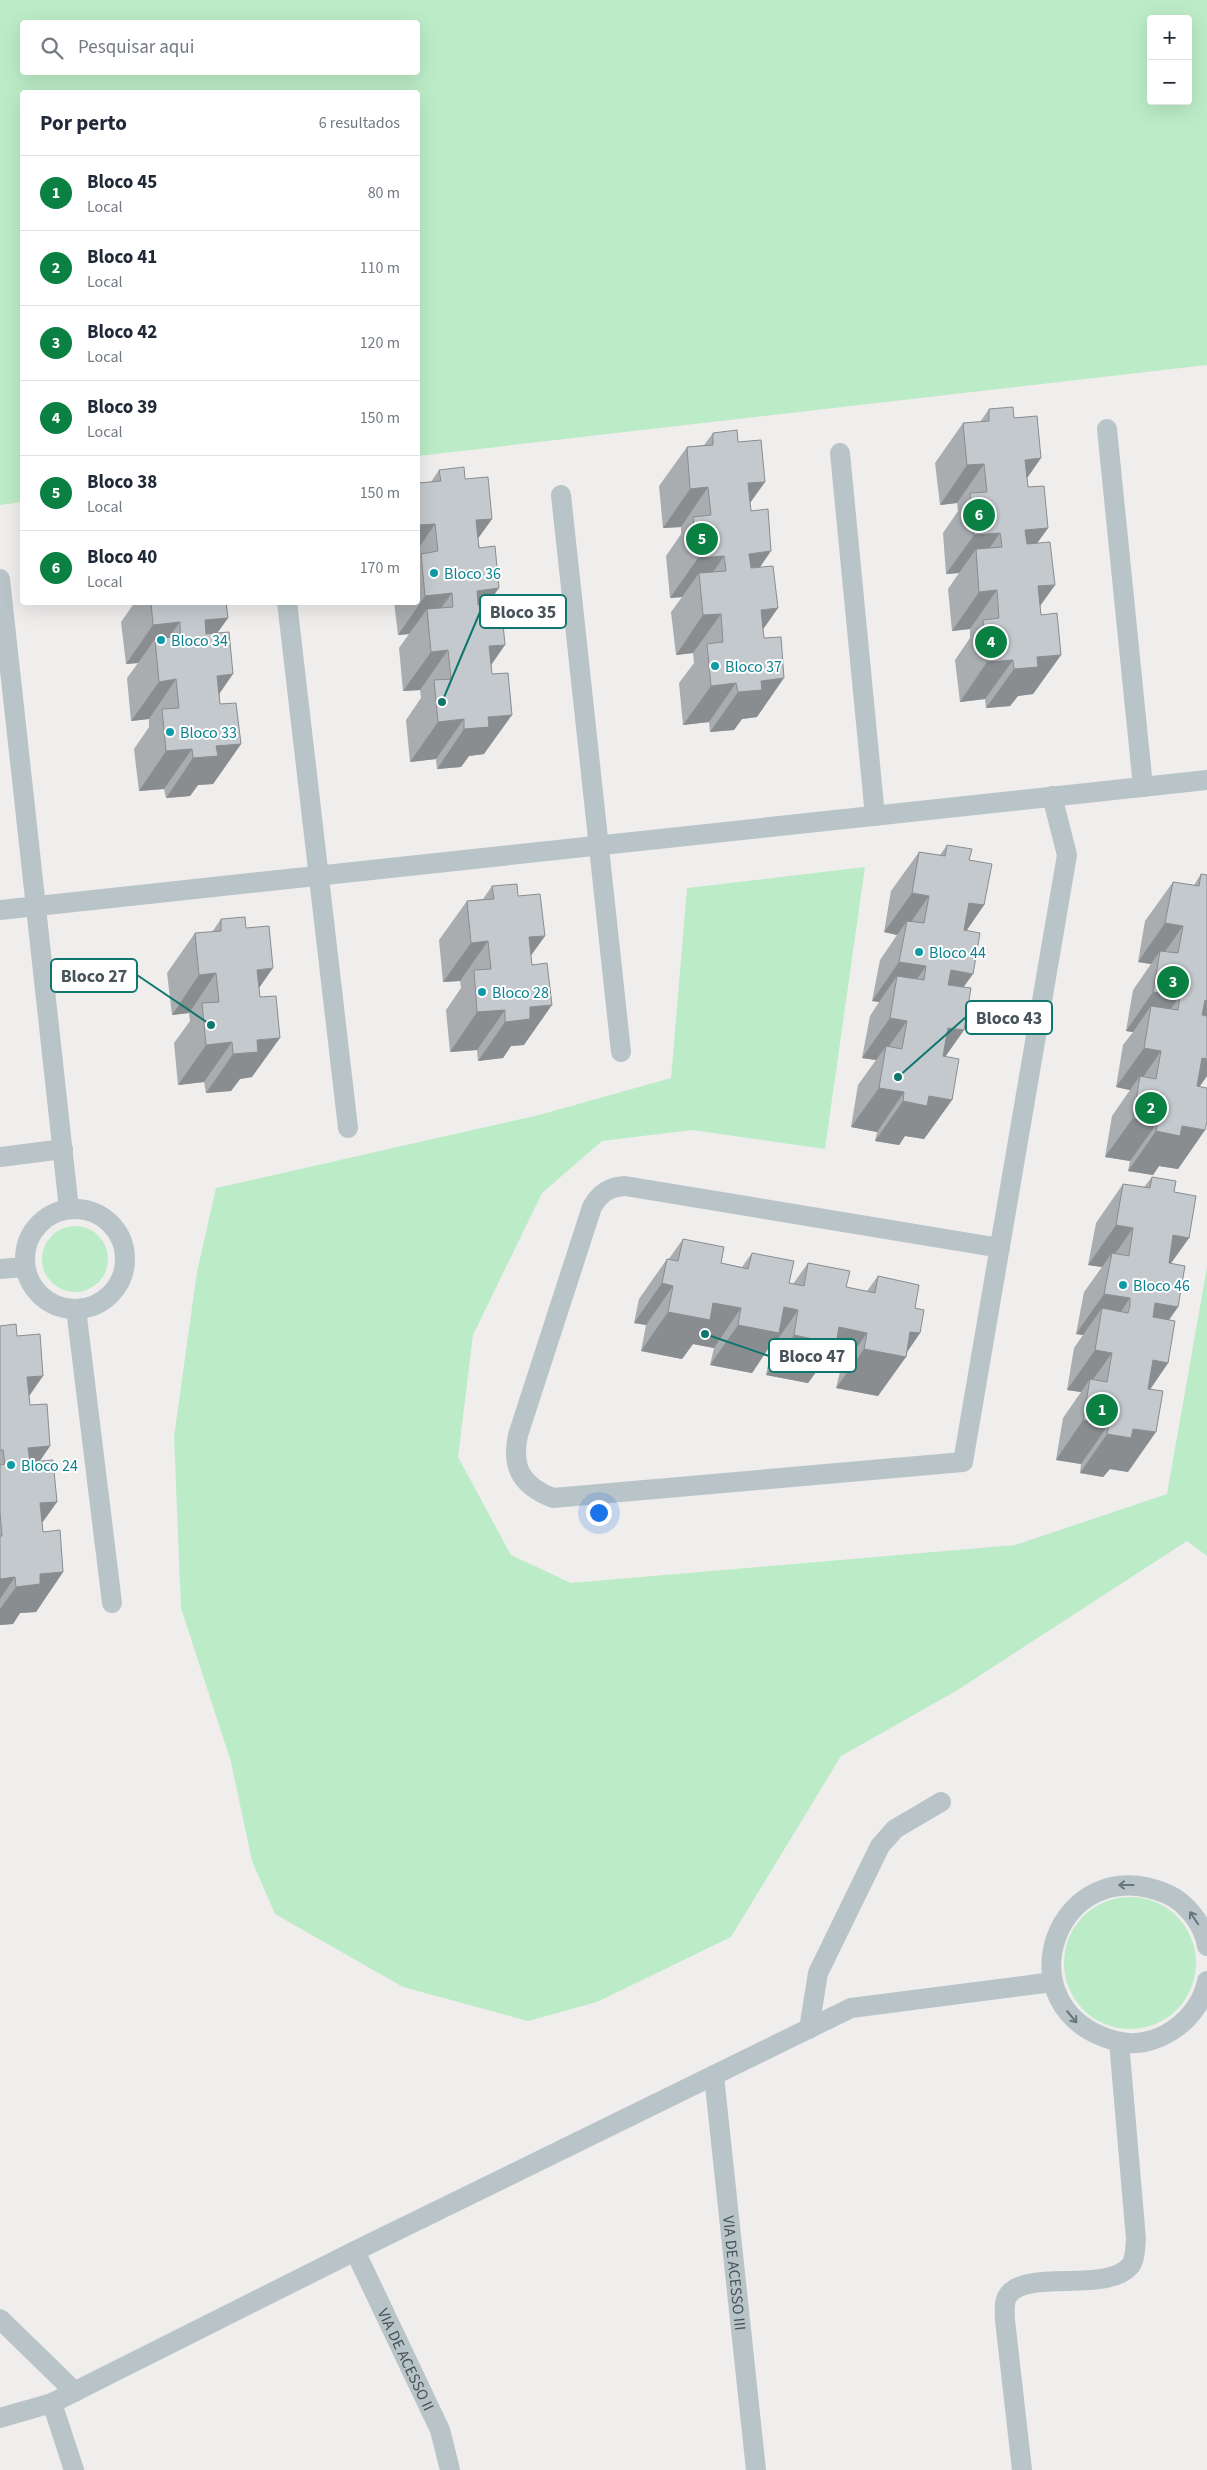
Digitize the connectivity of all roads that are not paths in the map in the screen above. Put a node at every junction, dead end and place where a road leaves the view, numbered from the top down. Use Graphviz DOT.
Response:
graph roads {
  1 [pos="1107,429"];
  2 [pos="840,453"];
  3 [pos="561,495"];
  4 [pos="0,580"];
  5 [pos="287,605"];
  6 [pos="1207,780"];
  7 [pos="1143,786"];
  8 [pos="1052,796"];
  9 [pos="875,816"];
  10 [pos="599,846"];
  11 [pos="319,875"];
  12 [pos="36,906"];
  13 [pos="0,910"];
  14 [pos="621,1052"];
  15 [pos="348,1128"];
  16 [pos="63,1149"];
  17 [pos="0,1157"];
  18 [pos="69,1209"];
  19 [pos="1000,1248"];
  20 [pos="25,1267"];
  21 [pos="0,1269"];
  22 [pos="76,1309"];
  23 [pos="112,1602"];
  24 [pos="941,1802"];
  25 [pos="1207,1946"];
  26 [pos="1207,1981"];
  27 [pos="1053,1982"];
  28 [pos="809,2029"];
  29 [pos="1119,2042"];
  30 [pos="714,2076"];
  31 [pos="355,2251"];
  32 [pos="0,2319"];
  33 [pos="75,2392"];
  34 [pos="52,2403"];
  35 [pos="0,2418"];
  36 [pos="74,2470"];
  37 [pos="450,2470"];
  38 [pos="756,2470"];
  39 [pos="1022,2470"];
  1 -- 7 [label="lane"];
  2 -- 9 [label="lane"];
  3 -- 10 [label="lane"];
  4 -- 12 [label="lane"];
  5 -- 11 [label="lane"];
  6 -- 7 [label="lane"];
  7 -- 8 [label="lane"];
  8 -- 9 [label="lane"];
  8 -- 19 [label="lane"];
  9 -- 10 [label="lane"];
  10 -- 11 [label="lane"];
  10 -- 14 [label="lane"];
  11 -- 12 [label="lane"];
  11 -- 15 [label="lane"];
  12 -- 13 [label="lane"];
  12 -- 16 [label="lane"];
  16 -- 17 [label="lane"];
  16 -- 18 [label="lane"];
  18 -- 20 [label="lane"];
  18 -- 22 [label="lane"];
  19 -- 19 [label="lane"];
  20 -- 21 [label="lane"];
  20 -- 22 [label="lane"];
  22 -- 23 [label="lane"];
  24 -- 28 [label="lane"];
  25 -- 27 [label="lane, one-way"];
  26 -- 29 [label="lane"];
  27 -- 28 [label="lane"];
  27 -- 29 [label="lane, one-way"];
  28 -- 30 [label="lane"];
  29 -- 39 [label="lane"];
  30 -- 31 [label="lane"];
  30 -- 38 [label="lane, VIA DE ACESSO III"];
  31 -- 33 [label="lane"];
  31 -- 37 [label="lane, VIA DE ACESSO II"];
  32 -- 33 [label="lane"];
  33 -- 34 [label="lane"];
  34 -- 35 [label="lane"];
  34 -- 36 [label="lane"];
}
